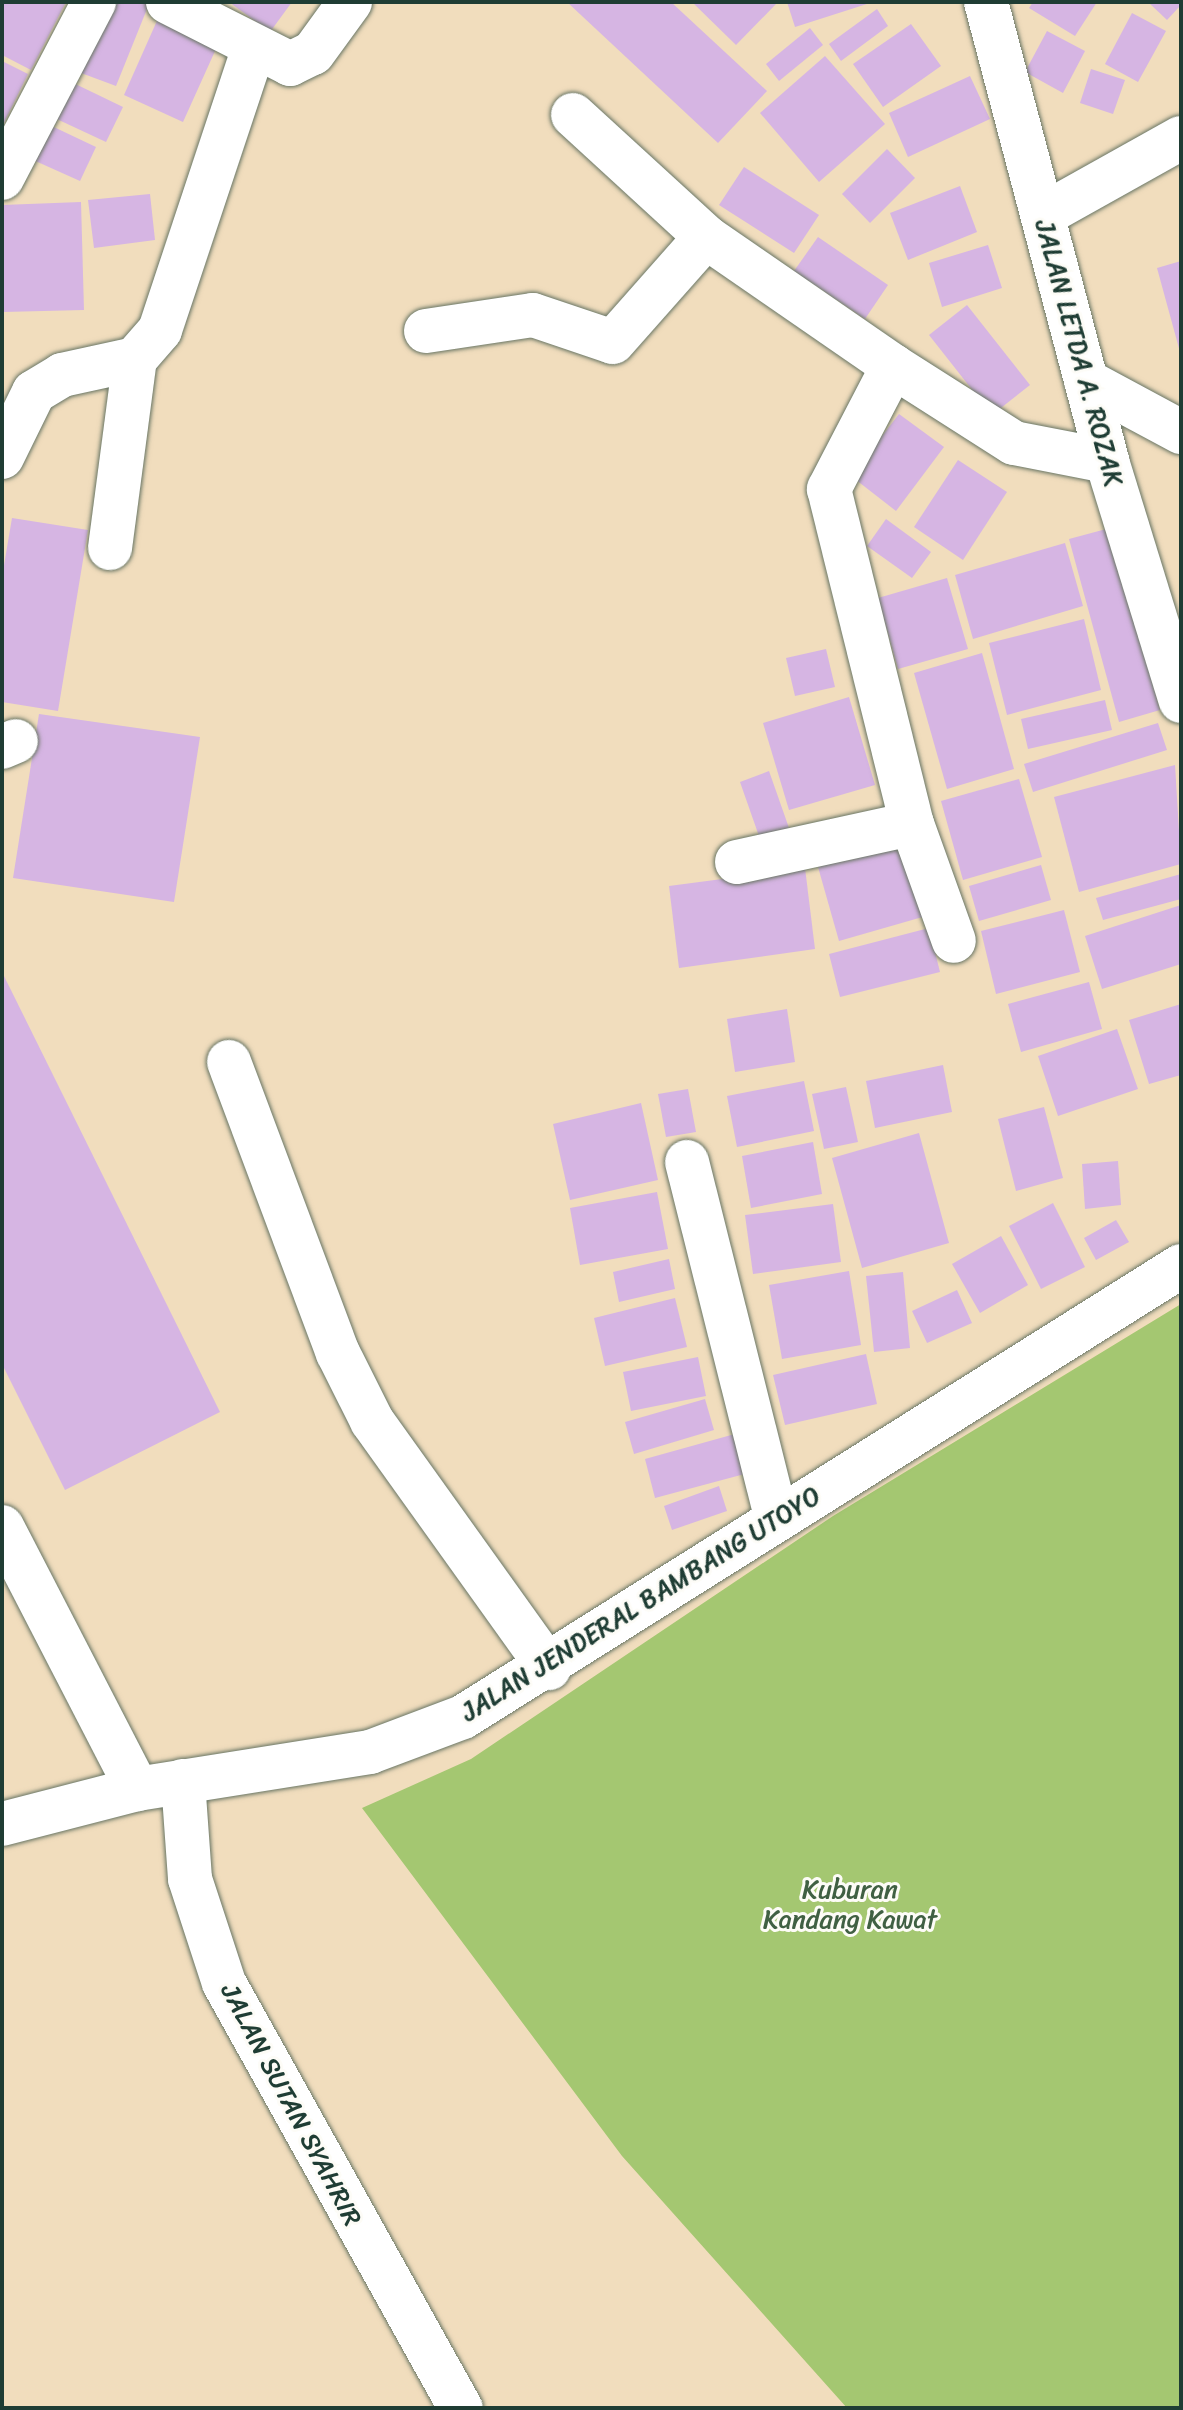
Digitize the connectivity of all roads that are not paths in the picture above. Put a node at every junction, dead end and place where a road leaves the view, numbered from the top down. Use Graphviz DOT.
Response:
graph roads {
  1 [pos="94,2"];
  2 [pos="168,2"];
  3 [pos="350,2"];
  4 [pos="986,2"];
  5 [pos="253,51"];
  6 [pos="573,115"];
  7 [pos="1181,138"];
  8 [pos="2,178"];
  9 [pos="1043,215"];
  10 [pos="706,237"];
  11 [pos="426,331"];
  12 [pos="135,359"];
  13 [pos="893,366"];
  14 [pos="1086,381"];
  15 [pos="1181,432"];
  16 [pos="2,457"];
  17 [pos="1107,461"];
  18 [pos="110,548"];
  19 [pos="1181,701"];
  20 [pos="912,824"];
  21 [pos="737,862"];
  22 [pos="954,941"];
  23 [pos="229,1062"];
  24 [pos="687,1162"];
  25 [pos="1181,1266"];
  26 [pos="777,1519"];
  27 [pos="2,1527"];
  28 [pos="549,1668"];
  29 [pos="183,1781"];
  30 [pos="137,1789"];
  31 [pos="2,1824"];
  32 [pos="461,2408"];
  1 -- 8 [label="street"];
  2 -- 5 [label="street"];
  3 -- 5 [label="street"];
  4 -- 9 [label="street, JALAN LETDA A. ROZAK"];
  5 -- 12 [label="street"];
  6 -- 10 [label="street"];
  7 -- 9 [label="street"];
  9 -- 14 [label="street, JALAN LETDA A. ROZAK"];
  10 -- 11 [label="street"];
  10 -- 13 [label="street"];
  12 -- 16 [label="street"];
  12 -- 18 [label="street"];
  13 -- 17 [label="street"];
  13 -- 20 [label="street"];
  14 -- 15 [label="street"];
  14 -- 17 [label="street, JALAN LETDA A. ROZAK"];
  17 -- 19 [label="street, JALAN LETDA A. ROZAK"];
  20 -- 21 [label="street"];
  20 -- 22 [label="street"];
  23 -- 28 [label="street"];
  24 -- 26 [label="street"];
  25 -- 26 [label="street, JALAN JENDERAL BAMBANG UTOYO"];
  26 -- 28 [label="street, JALAN JENDERAL BAMBANG UTOYO"];
  27 -- 30 [label="street"];
  28 -- 29 [label="street, JALAN JENDERAL BAMBANG UTOYO"];
  29 -- 30 [label="street, JALAN JENDERAL BAMBANG UTOYO"];
  29 -- 32 [label="street, JALAN SUTAN SYAHRIR"];
  30 -- 31 [label="street, JALAN JENDERAL BAMBANG UTOYO"];
}
